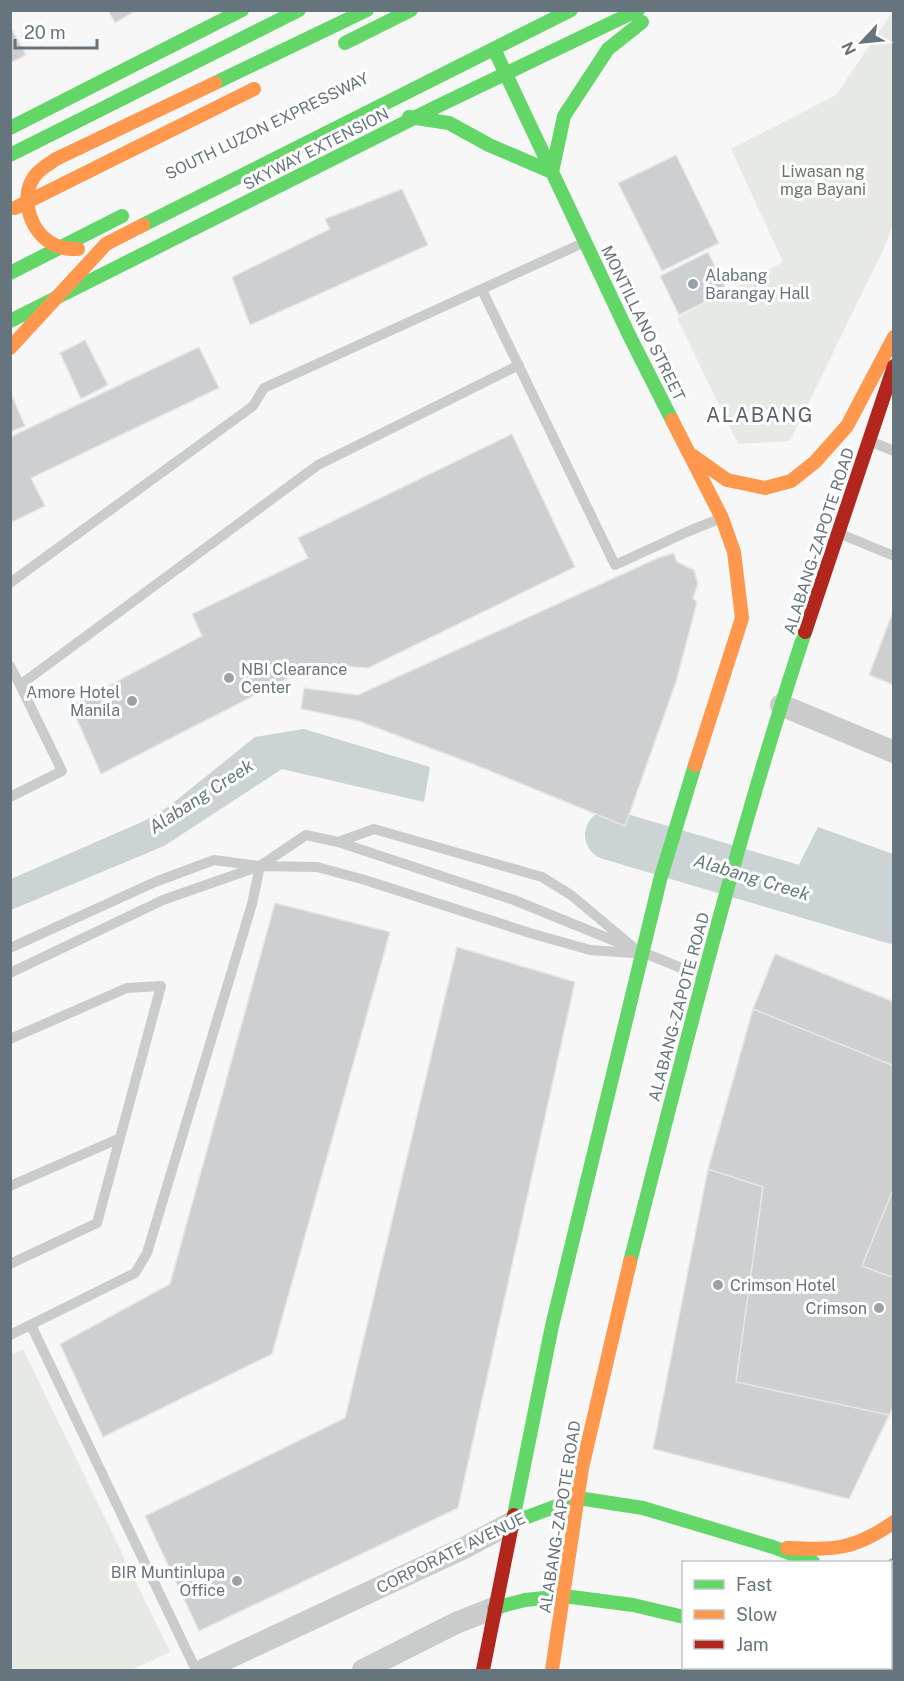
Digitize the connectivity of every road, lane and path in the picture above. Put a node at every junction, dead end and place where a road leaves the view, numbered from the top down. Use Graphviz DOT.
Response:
graph roads {
  1 [pos="242,10"];
  2 [pos="299,10"];
  3 [pos="367,10"];
  4 [pos="411,10"];
  5 [pos="572,10"];
  6 [pos="638,10"];
  7 [pos="653,14"];
  8 [pos="337,48"];
  9 [pos="494,49"];
  10 [pos="262,85"];
  11 [pos="340,126"];
  12 [pos="10,128"];
  13 [pos="10,155"];
  14 [pos="552,172"];
  15 [pos="136,209"];
  16 [pos="10,210"];
  17 [pos="584,242"];
  18 [pos="106,244"];
  19 [pos="10,273"];
  20 [pos="482,290"];
  21 [pos="10,321"];
  22 [pos="894,337"];
  23 [pos="11,347"];
  24 [pos="519,365"];
  25 [pos="894,366"];
  26 [pos="870,441"];
  27 [pos="894,451"];
  28 [pos="689,453"];
  29 [pos="722,518"];
  30 [pos="840,534"];
  31 [pos="894,556"];
  32 [pos="10,582"];
  33 [pos="10,666"];
  34 [pos="20,685"];
  35 [pos="782,705"];
  36 [pos="894,752"];
  37 [pos="10,796"];
  38 [pos="338,842"];
  39 [pos="260,866"];
  40 [pos="10,948"];
  41 [pos="642,953"];
  42 [pos="10,973"];
  43 [pos="703,977"];
  44 [pos="10,1039"];
  45 [pos="118,1139"];
  46 [pos="10,1186"];
  47 [pos="10,1264"];
  48 [pos="31,1325"];
  49 [pos="10,1335"];
  50 [pos="578,1498"];
  51 [pos="894,1522"];
  52 [pos="511,1523"];
  53 [pos="773,1547"];
  54 [pos="808,1561"];
  55 [pos="564,1596"];
  56 [pos="494,1608"];
  57 [pos="682,1617"];
  58 [pos="196,1671"];
  59 [pos="202,1671"];
  60 [pos="363,1671"];
  61 [pos="483,1671"];
  62 [pos="552,1671"];
  1 -- 12 [label="main road"];
  2 -- 13 [label="main road"];
  3 -- 18 [label="main road"];
  4 -- 8 [label="main road"];
  5 -- 9 [label="main road"];
  6 -- 21 [label="main road, SKYWAY EXTENSION"];
  7 -- 14 [label="main road"];
  9 -- 11 [label="main road"];
  9 -- 14 [label="main road, MONTILLANO STREET"];
  10 -- 16 [label="main road"];
  11 -- 14 [label="main road"];
  11 -- 18 [label="main road"];
  14 -- 17 [label="main road, MONTILLANO STREET"];
  15 -- 19 [label="main road"];
  17 -- 20 [label="lane"];
  17 -- 28 [label="main road, MONTILLANO STREET"];
  18 -- 23 [label="main road"];
  20 -- 24 [label="lane"];
  20 -- 32 [label="lane"];
  22 -- 28 [label="main road"];
  24 -- 29 [label="lane"];
  24 -- 34 [label="lane"];
  25 -- 26 [label="main road, ALABANG-ZAPOTE ROAD"];
  26 -- 27 [label="lane"];
  26 -- 30 [label="main road, ALABANG-ZAPOTE ROAD"];
  28 -- 29 [label="main road, MONTILLANO STREET"];
  29 -- 41 [label="main road, MONTILLANO STREET"];
  30 -- 31 [label="lane"];
  30 -- 35 [label="main road, ALABANG-ZAPOTE ROAD"];
  33 -- 34 [label="lane"];
  34 -- 37 [label="lane"];
  35 -- 36 [label="street"];
  35 -- 43 [label="main road, ALABANG-ZAPOTE ROAD"];
  38 -- 39 [label="lane"];
  38 -- 41 [label="lane"];
  38 -- 41 [label="lane"];
  39 -- 40 [label="lane"];
  39 -- 41 [label="lane"];
  39 -- 42 [label="lane"];
  39 -- 48 [label="lane"];
  41 -- 43 [label="lane"];
  41 -- 52 [label="main road"];
  43 -- 50 [label="main road, ALABANG-ZAPOTE ROAD"];
  44 -- 45 [label="lane"];
  45 -- 46 [label="lane"];
  45 -- 47 [label="lane"];
  48 -- 49 [label="lane"];
  48 -- 58 [label="lane"];
  50 -- 52 [label="main road, CORPORATE AVENUE"];
  50 -- 53 [label="main road, CORPORATE AVENUE"];
  50 -- 55 [label="main road, ALABANG-ZAPOTE ROAD"];
  51 -- 53 [label="main road"];
  52 -- 56 [label="main road"];
  52 -- 59 [label="street, CORPORATE AVENUE"];
  53 -- 54 [label="main road, CORPORATE AVENUE"];
  55 -- 56 [label="main road"];
  55 -- 57 [label="main road"];
  55 -- 62 [label="main road, ALABANG-ZAPOTE ROAD"];
  56 -- 60 [label="street"];
  56 -- 61 [label="main road"];
}
